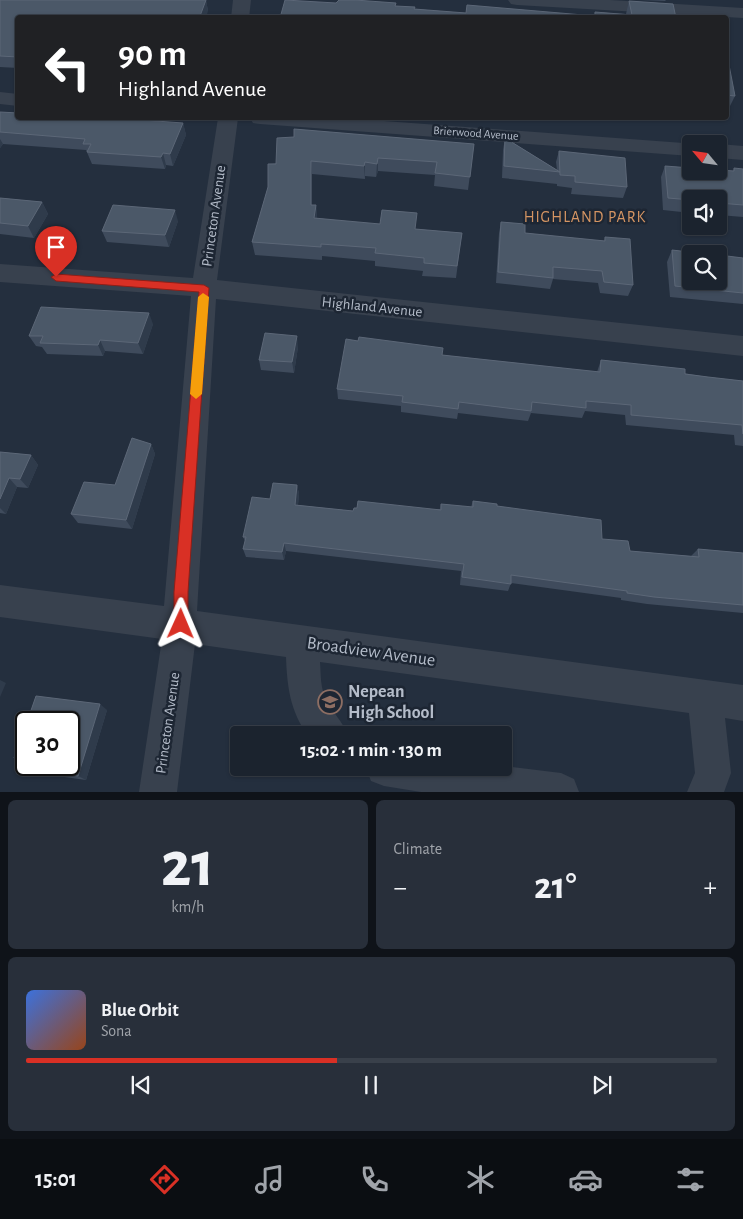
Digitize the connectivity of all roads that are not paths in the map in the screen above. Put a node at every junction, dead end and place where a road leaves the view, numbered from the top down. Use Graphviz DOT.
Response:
graph roads {
  1 [pos="242,0"];
  2 [pos="518,0"];
  3 [pos="734,8"];
  4 [pos="240,15"];
  5 [pos="743,32"];
  6 [pos="0,98"];
  7 [pos="15,100"];
  8 [pos="228,120"];
  9 [pos="288,120"];
  10 [pos="682,148"];
  11 [pos="728,152"];
  12 [pos="743,153"];
  13 [pos="0,273"];
  14 [pos="204,288"];
  15 [pos="743,346"];
  16 [pos="0,601"];
  17 [pos="181,624"];
  18 [pos="302,642"];
  19 [pos="705,698"];
  20 [pos="743,703"];
  21 [pos="323,726"];
  22 [pos="443,776"];
  23 [pos="158,792"];
  24 [pos="561,792"];
  25 [pos="704,792"];
  1 -- 4 [label="street"];
  2 -- 3 [label="street"];
  3 -- 5 [label="street"];
  6 -- 7 [label="street"];
  8 -- 14 [label="street, Princeton Avenue"];
  9 -- 10 [label="street, Brierwood Avenue"];
  11 -- 12 [label="street"];
  13 -- 14 [label="street, Highland Avenue"];
  14 -- 15 [label="street, Highland Avenue"];
  14 -- 17 [label="street, Princeton Avenue"];
  16 -- 17 [label="street, Broadview Avenue"];
  17 -- 18 [label="street, Broadview Avenue"];
  17 -- 23 [label="street, Princeton Avenue"];
  18 -- 19 [label="street, Broadview Avenue"];
  18 -- 21 [label="street"];
  19 -- 20 [label="street, Broadview Avenue"];
  19 -- 25 [label="street"];
  22 -- 24 [label="street"];
}
